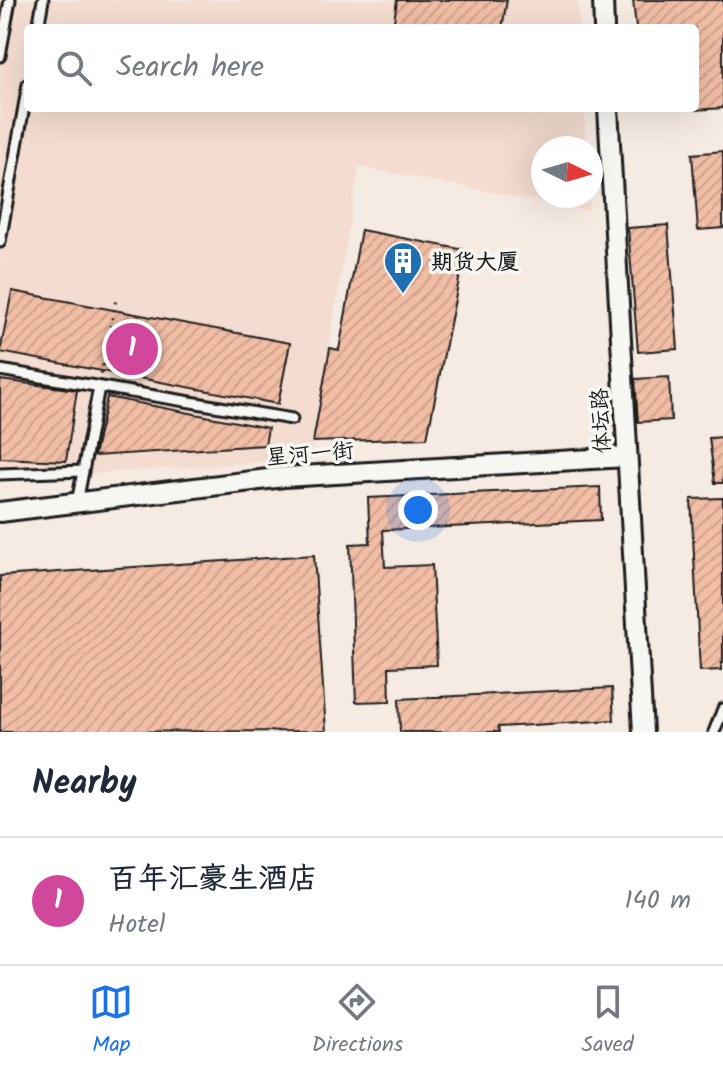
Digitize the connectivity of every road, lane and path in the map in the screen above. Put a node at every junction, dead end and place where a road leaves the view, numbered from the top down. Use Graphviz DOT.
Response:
graph roads {
  1 [pos="10,0"];
  2 [pos="43,0"];
  3 [pos="603,0"];
  4 [pos="39,24"];
  5 [pos="604,24"];
  6 [pos="0,56"];
  7 [pos="24,107"];
  8 [pos="608,112"];
  9 [pos="0,242"];
  10 [pos="116,299"];
  11 [pos="0,370"];
  12 [pos="99,387"];
  13 [pos="292,419"];
  14 [pos="626,457"];
  15 [pos="83,471"];
  16 [pos="0,474"];
  17 [pos="77,503"];
  18 [pos="0,512"];
  19 [pos="723,709"];
  20 [pos="643,732"];
  21 [pos="714,732"];
  1 -- 6 [label="lane"];
  2 -- 4 [label="lane"];
  3 -- 5 [label="street"];
  7 -- 9 [label="lane"];
  8 -- 14 [label="street, 体坛路"];
  10 -- 12 [label="path"];
  11 -- 12 [label="lane"];
  12 -- 13 [label="lane"];
  12 -- 15 [label="lane"];
  14 -- 17 [label="street, 星河一街"];
  14 -- 20 [label="street, 体坛路"];
  15 -- 16 [label="lane"];
  15 -- 17 [label="lane"];
  17 -- 18 [label="street, 星河一街"];
  19 -- 21 [label="lane"];
}
